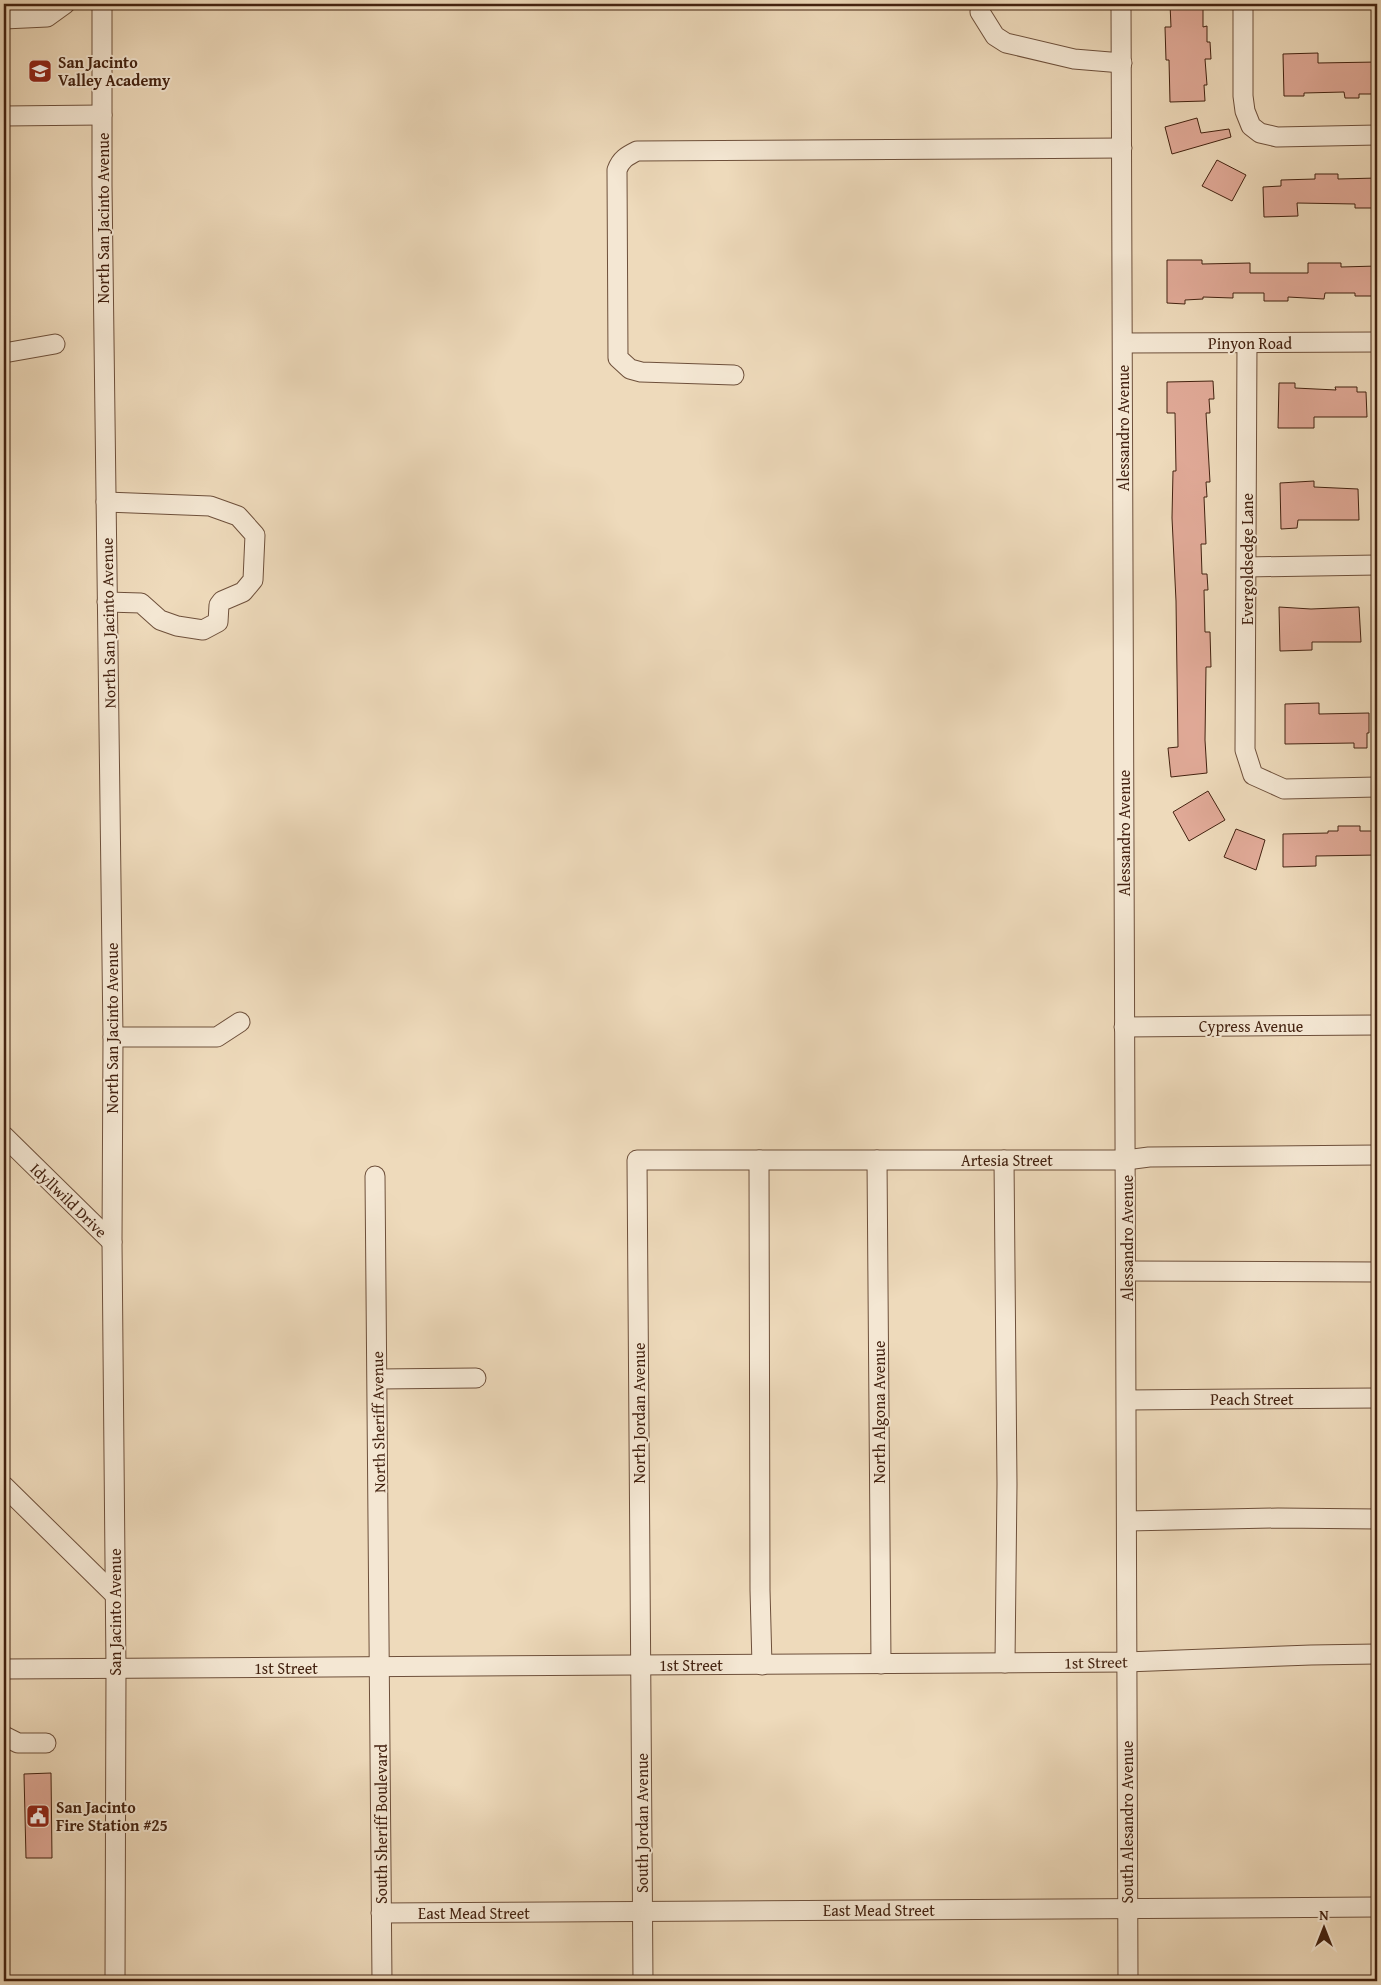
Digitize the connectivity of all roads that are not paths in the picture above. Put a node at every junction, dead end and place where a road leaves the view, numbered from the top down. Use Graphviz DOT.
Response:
graph roads {
  1 [pos="64,4"];
  2 [pos="102,4"];
  3 [pos="1121,4"];
  4 [pos="1243,4"];
  5 [pos="980,12"];
  6 [pos="4,19"];
  7 [pos="1122,63"];
  8 [pos="102,114"];
  9 [pos="4,116"];
  10 [pos="1377,136"];
  11 [pos="1122,148"];
  12 [pos="1377,342"];
  13 [pos="1123,343"];
  14 [pos="1247,343"];
  15 [pos="55,344"];
  16 [pos="4,353"];
  17 [pos="734,375"];
  18 [pos="106,502"];
  19 [pos="1377,565"];
  20 [pos="1247,567"];
  21 [pos="108,602"];
  22 [pos="1377,787"];
  23 [pos="240,1022"];
  24 [pos="1377,1025"];
  25 [pos="1124,1028"];
  26 [pos="113,1037"];
  27 [pos="4,1136"];
  28 [pos="1377,1155"];
  29 [pos="638,1160"];
  30 [pos="759,1160"];
  31 [pos="877,1160"];
  32 [pos="1004,1160"];
  33 [pos="1126,1160"];
  34 [pos="375,1176"];
  35 [pos="112,1242"];
  36 [pos="1127,1271"];
  37 [pos="1377,1272"];
  38 [pos="476,1378"];
  39 [pos="378,1379"];
  40 [pos="1377,1398"];
  41 [pos="1127,1400"];
  42 [pos="4,1486"];
  43 [pos="1377,1519"];
  44 [pos="1127,1522"];
  45 [pos="115,1595"];
  46 [pos="1377,1654"];
  47 [pos="1126,1662"];
  48 [pos="1005,1663"];
  49 [pos="881,1664"];
  50 [pos="762,1665"];
  51 [pos="641,1666"];
  52 [pos="380,1668"];
  53 [pos="4,1669"];
  54 [pos="116,1669"];
  55 [pos="4,1736"];
  56 [pos="46,1743"];
  57 [pos="1377,1907"];
  58 [pos="1128,1909"];
  59 [pos="642,1912"];
  60 [pos="381,1913"];
  61 [pos="115,1981"];
  62 [pos="382,1981"];
  63 [pos="643,1981"];
  64 [pos="1128,1981"];
  1 -- 6 [label="street"];
  2 -- 8 [label="street, North San Jacinto Avenue"];
  3 -- 7 [label="street, Alessandro Avenue"];
  4 -- 10 [label="street"];
  5 -- 7 [label="street"];
  7 -- 11 [label="street, Alessandro Avenue"];
  8 -- 9 [label="street"];
  8 -- 18 [label="street, North San Jacinto Avenue"];
  11 -- 13 [label="street, Alessandro Avenue"];
  11 -- 17 [label="street"];
  12 -- 14 [label="street, Pinyon Road"];
  13 -- 14 [label="street, Pinyon Road"];
  13 -- 25 [label="street, Alessandro Avenue"];
  14 -- 20 [label="street, Evergoldsedge Lane"];
  15 -- 16 [label="street"];
  18 -- 21 [label="street, North San Jacinto Avenue"];
  18 -- 21 [label="street"];
  19 -- 20 [label="street"];
  20 -- 22 [label="street, Evergoldsedge Lane"];
  21 -- 26 [label="street, North San Jacinto Avenue"];
  23 -- 26 [label="street"];
  24 -- 25 [label="street, Cypress Avenue"];
  25 -- 33 [label="street, Alessandro Avenue"];
  26 -- 35 [label="street, North San Jacinto Avenue"];
  27 -- 35 [label="street, Idyllwild Drive"];
  28 -- 33 [label="street, Artesia Street"];
  29 -- 30 [label="street, Artesia Street"];
  29 -- 51 [label="street, North Jordan Avenue"];
  30 -- 31 [label="street, Artesia Street"];
  30 -- 50 [label="street"];
  31 -- 32 [label="street, Artesia Street"];
  31 -- 49 [label="street, North Algona Avenue"];
  32 -- 33 [label="street, Artesia Street"];
  32 -- 48 [label="street"];
  33 -- 36 [label="street, Alessandro Avenue"];
  34 -- 39 [label="street, North Sheriff Avenue"];
  35 -- 45 [label="street, San Jacinto Avenue"];
  36 -- 37 [label="street"];
  36 -- 41 [label="street, Alessandro Avenue"];
  38 -- 39 [label="street"];
  39 -- 52 [label="street, North Sheriff Avenue"];
  40 -- 41 [label="street, Peach Street"];
  41 -- 44 [label="street, Alessandro Avenue"];
  42 -- 45 [label="street"];
  43 -- 44 [label="street"];
  44 -- 47 [label="street, Alessandro Avenue"];
  45 -- 54 [label="street, San Jacinto Avenue"];
  46 -- 47 [label="street, 1st Street"];
  47 -- 48 [label="street, 1st Street"];
  47 -- 58 [label="street, South Alesandro Avenue"];
  48 -- 49 [label="street, 1st Street"];
  49 -- 50 [label="street, 1st Street"];
  50 -- 51 [label="street, 1st Street"];
  51 -- 52 [label="street, 1st Street"];
  51 -- 59 [label="street, South Jordan Avenue"];
  52 -- 54 [label="street, 1st Street"];
  52 -- 60 [label="street, South Sheriff Boulevard"];
  53 -- 54 [label="street, 1st Street"];
  54 -- 61 [label="street, San Jacinto Avenue"];
  55 -- 56 [label="street"];
  57 -- 58 [label="street, East Mead Street"];
  58 -- 59 [label="street, East Mead Street"];
  58 -- 64 [label="street, South Alesandro Avenue"];
  59 -- 60 [label="street, East Mead Street"];
  59 -- 63 [label="street, South Jordan Avenue"];
  60 -- 62 [label="street, South Sheriff Boulevard"];
}
